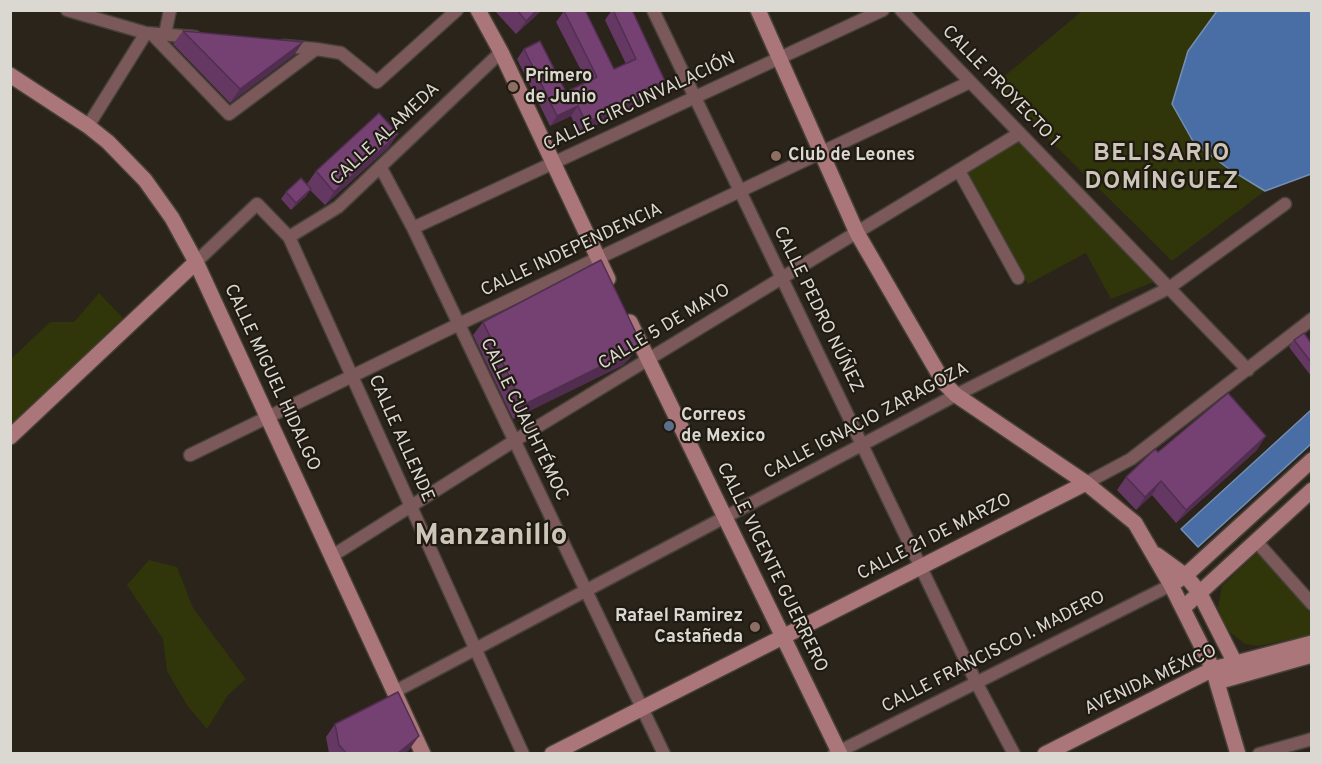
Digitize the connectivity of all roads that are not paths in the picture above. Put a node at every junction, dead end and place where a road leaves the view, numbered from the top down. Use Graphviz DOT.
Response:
graph roads {
  1 [pos="67,10"];
  2 [pos="170,10"];
  3 [pos="458,10"];
  4 [pos="478,10"];
  5 [pos="758,10"];
  6 [pos="883,10"];
  7 [pos="901,10"];
  8 [pos="657,12"];
  9 [pos="154,34"];
  10 [pos="211,39"];
  11 [pos="269,44"];
  12 [pos="316,49"];
  13 [pos="501,52"];
  14 [pos="780,58"];
  15 [pos="10,75"];
  16 [pos="970,82"];
  17 [pos="695,98"];
  18 [pos="88,126"];
  19 [pos="1020,134"];
  20 [pos="821,153"];
  21 [pos="552,164"];
  22 [pos="381,168"];
  23 [pos="958,171"];
  24 [pos="740,191"];
  25 [pos="1285,204"];
  26 [pos="412,228"];
  27 [pos="857,233"];
  28 [pos="289,237"];
  29 [pos="598,258"];
  30 [pos="196,262"];
  31 [pos="782,278"];
  32 [pos="1018,278"];
  33 [pos="1169,288"];
  34 [pos="613,289"];
  35 [pos="623,309"];
  36 [pos="1311,319"];
  37 [pos="458,325"];
  38 [pos="648,360"];
  39 [pos="1248,370"];
  40 [pos="352,377"];
  41 [pos="956,395"];
  42 [pos="269,419"];
  43 [pos="10,437"];
  44 [pos="514,441"];
  45 [pos="862,445"];
  46 [pos="190,455"];
  47 [pos="1311,460"];
  48 [pos="1086,483"];
  49 [pos="1311,490"];
  50 [pos="411,506"];
  51 [pos="725,517"];
  52 [pos="1256,541"];
  53 [pos="1152,552"];
  54 [pos="332,556"];
  55 [pos="920,567"];
  56 [pos="1186,576"];
  57 [pos="1171,585"];
  58 [pos="585,590"];
  59 [pos="1199,592"];
  60 [pos="1311,604"];
  61 [pos="1183,608"];
  62 [pos="783,636"];
  63 [pos="1311,643"];
  64 [pos="475,648"];
  65 [pos="1311,655"];
  66 [pos="1235,663"];
  67 [pos="1215,675"];
  68 [pos="976,682"];
  69 [pos="394,692"];
  70 [pos="642,708"];
  71 [pos="1311,739"];
  72 [pos="423,753"];
  73 [pos="523,753"];
  74 [pos="552,753"];
  75 [pos="664,753"];
  76 [pos="838,753"];
  77 [pos="1014,753"];
  78 [pos="1045,753"];
  79 [pos="1238,753"];
  80 [pos="1259,753"];
  1 -- 9 [label="street"];
  2 -- 9 [label="street"];
  3 -- 12 [label="street"];
  4 -- 13 [label="street"];
  5 -- 14 [label="street"];
  6 -- 14 [label="street, CALLE CIRCUNVALACIÓN"];
  7 -- 16 [label="street, CALLE PROYECTO 1"];
  8 -- 17 [label="street, CALLE PEDRO NÚÑEZ"];
  9 -- 10 [label="street"];
  9 -- 12 [label="street"];
  9 -- 18 [label="street"];
  11 -- 12 [label="street"];
  13 -- 21 [label="street"];
  13 -- 22 [label="street, CALLE ALAMEDA"];
  14 -- 17 [label="street, CALLE CIRCUNVALACIÓN"];
  14 -- 20 [label="street"];
  15 -- 18 [label="street, CALLE MIGUEL HIDALGO"];
  16 -- 19 [label="street, CALLE PROYECTO 1"];
  16 -- 20 [label="street, CALLE INDEPENDENCIA"];
  17 -- 21 [label="street, CALLE CIRCUNVALACIÓN"];
  17 -- 24 [label="street, CALLE PEDRO NÚÑEZ"];
  18 -- 30 [label="street, CALLE MIGUEL HIDALGO"];
  19 -- 23 [label="street, CALLE 5 DE MAYO"];
  19 -- 33 [label="street, CALLE PROYECTO 1"];
  20 -- 24 [label="street, CALLE INDEPENDENCIA"];
  20 -- 27 [label="street"];
  21 -- 26 [label="street, CALLE CIRCUNVALACIÓN"];
  21 -- 29 [label="street"];
  22 -- 26 [label="street, CALLE CUAUHTÉMOC"];
  22 -- 28 [label="street, CALLE ALAMEDA"];
  23 -- 27 [label="street, CALLE 5 DE MAYO"];
  23 -- 32 [label="street"];
  24 -- 29 [label="street, CALLE INDEPENDENCIA"];
  24 -- 31 [label="street, CALLE PEDRO NÚÑEZ"];
  25 -- 33 [label="street, CALLE IGNACIO ZARAGOZA"];
  26 -- 37 [label="street, CALLE CUAUHTÉMOC"];
  27 -- 31 [label="street, CALLE 5 DE MAYO"];
  27 -- 41 [label="street"];
  28 -- 30 [label="street, CALLE ALLENDE"];
  28 -- 40 [label="street, CALLE ALLENDE"];
  29 -- 34 [label="street"];
  29 -- 37 [label="street, CALLE INDEPENDENCIA"];
  30 -- 42 [label="street, CALLE MIGUEL HIDALGO"];
  30 -- 43 [label="street"];
  31 -- 38 [label="street, CALLE 5 DE MAYO"];
  31 -- 45 [label="street, CALLE PEDRO NÚÑEZ"];
  33 -- 39 [label="street, CALLE PROYECTO 1"];
  33 -- 41 [label="street, CALLE IGNACIO ZARAGOZA"];
  35 -- 38 [label="street, CALLE VICENTE GUERRERO"];
  36 -- 39 [label="street, CALLE 21 DE MARZO"];
  37 -- 40 [label="street, CALLE INDEPENDENCIA"];
  37 -- 44 [label="street, CALLE CUAUHTÉMOC"];
  38 -- 44 [label="street, CALLE 5 DE MAYO"];
  38 -- 51 [label="street, CALLE VICENTE GUERRERO"];
  39 -- 48 [label="street, CALLE 21 DE MARZO"];
  40 -- 42 [label="street, CALLE INDEPENDENCIA"];
  40 -- 50 [label="street, CALLE ALLENDE"];
  41 -- 45 [label="street, CALLE IGNACIO ZARAGOZA"];
  41 -- 48 [label="street"];
  42 -- 46 [label="street, CALLE INDEPENDENCIA"];
  42 -- 54 [label="street, CALLE MIGUEL HIDALGO"];
  44 -- 50 [label="street, CALLE 5 DE MAYO"];
  44 -- 58 [label="street, CALLE CUAUHTÉMOC"];
  45 -- 51 [label="street, CALLE IGNACIO ZARAGOZA"];
  45 -- 55 [label="street, CALLE PEDRO NÚÑEZ"];
  47 -- 56 [label="street"];
  48 -- 53 [label="street"];
  48 -- 55 [label="street, CALLE 21 DE MARZO"];
  49 -- 52 [label="street"];
  50 -- 54 [label="street, CALLE 5 DE MAYO"];
  50 -- 64 [label="street, CALLE ALLENDE"];
  51 -- 58 [label="street, CALLE IGNACIO ZARAGOZA"];
  51 -- 62 [label="street, CALLE VICENTE GUERRERO"];
  52 -- 59 [label="street"];
  52 -- 60 [label="street"];
  53 -- 56 [label="street"];
  53 -- 57 [label="street"];
  54 -- 69 [label="street, CALLE MIGUEL HIDALGO"];
  55 -- 62 [label="street, CALLE 21 DE MARZO"];
  55 -- 68 [label="street, CALLE PEDRO NÚÑEZ"];
  56 -- 57 [label="street"];
  56 -- 59 [label="street"];
  57 -- 61 [label="street"];
  57 -- 68 [label="street, CALLE FRANCISCO I. MADERO"];
  58 -- 64 [label="street, CALLE IGNACIO ZARAGOZA"];
  58 -- 70 [label="street, CALLE CUAUHTÉMOC"];
  59 -- 61 [label="street"];
  59 -- 66 [label="street"];
  61 -- 67 [label="street"];
  62 -- 70 [label="street, CALLE 21 DE MARZO"];
  62 -- 76 [label="street, CALLE VICENTE GUERRERO"];
  63 -- 66 [label="street, AVENIDA MÉXICO"];
  64 -- 69 [label="street, CALLE IGNACIO ZARAGOZA"];
  64 -- 73 [label="street, CALLE ALLENDE"];
  65 -- 67 [label="street, AVENIDA MÉXICO"];
  66 -- 67 [label="street, AVENIDA MÉXICO"];
  67 -- 78 [label="street, AVENIDA MÉXICO"];
  67 -- 79 [label="street"];
  68 -- 76 [label="street, CALLE FRANCISCO I. MADERO"];
  68 -- 77 [label="street, CALLE PEDRO NÚÑEZ"];
  69 -- 72 [label="street, CALLE MIGUEL HIDALGO"];
  70 -- 74 [label="street, CALLE 21 DE MARZO"];
  70 -- 75 [label="street, CALLE CUAUHTÉMOC"];
  71 -- 80 [label="street"];
}
